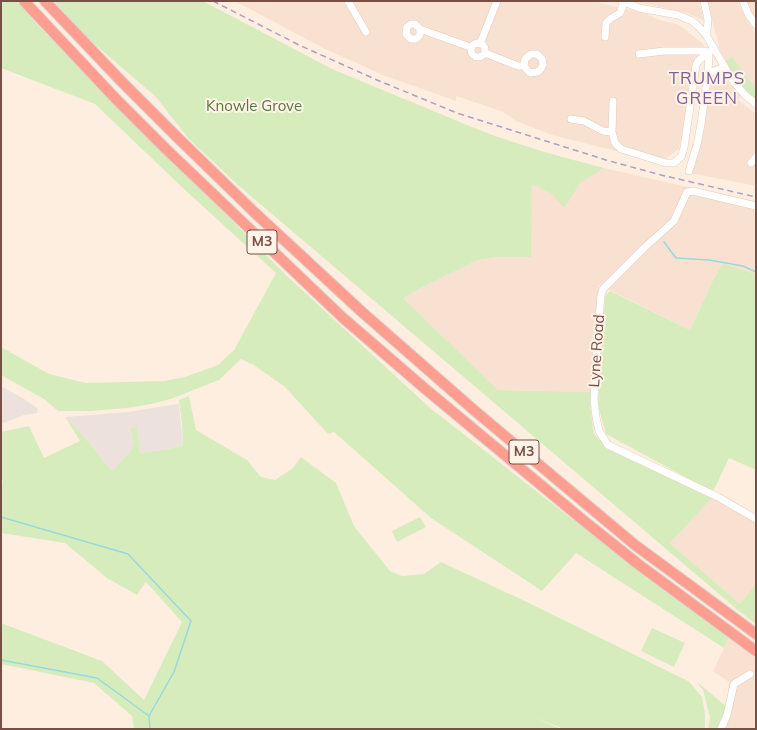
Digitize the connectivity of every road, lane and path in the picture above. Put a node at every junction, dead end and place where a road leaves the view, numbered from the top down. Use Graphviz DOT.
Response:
graph roads {
  1 [pos="24,1"];
  2 [pos="45,1"];
  3 [pos="348,1"];
  4 [pos="498,1"];
  5 [pos="704,1"];
  6 [pos="743,1"];
  7 [pos="623,2"];
  8 [pos="756,25"];
  9 [pos="420,29"];
  10 [pos="366,32"];
  11 [pos="706,35"];
  12 [pos="605,37"];
  13 [pos="480,44"];
  14 [pos="470,47"];
  15 [pos="711,50"];
  16 [pos="485,53"];
  17 [pos="638,54"];
  18 [pos="524,66"];
  19 [pos="725,67"];
  20 [pos="708,73"];
  21 [pos="613,101"];
  22 [pos="756,104"];
  23 [pos="571,119"];
  24 [pos="612,132"];
  25 [pos="756,156"];
  26 [pos="751,163"];
  27 [pos="689,171"];
  28 [pos="756,206"];
  29 [pos="756,519"];
  30 [pos="756,634"];
  31 [pos="756,651"];
  32 [pos="750,674"];
  33 [pos="721,729"];
  1 -- 31 [label="highway, M3"];
  2 -- 30 [label="highway, M3"];
  3 -- 10 [label="street"];
  4 -- 13 [label="street"];
  5 -- 11 [label="street"];
  6 -- 8 [label="street"];
  7 -- 11 [label="street"];
  7 -- 12 [label="street"];
  9 -- 14 [label="street"];
  11 -- 15 [label="street"];
  13 -- 14 [label="street"];
  13 -- 16 [label="street"];
  14 -- 16 [label="street"];
  15 -- 17 [label="street"];
  15 -- 19 [label="street"];
  15 -- 20 [label="street"];
  15 -- 24 [label="street"];
  16 -- 18 [label="street"];
  19 -- 20 [label="street"];
  19 -- 22 [label="street"];
  20 -- 27 [label="street"];
  21 -- 24 [label="street"];
  23 -- 24 [label="street"];
  25 -- 26 [label="street"];
  28 -- 29 [label="street, Lyne Road"];
  32 -- 33 [label="street"];
}
